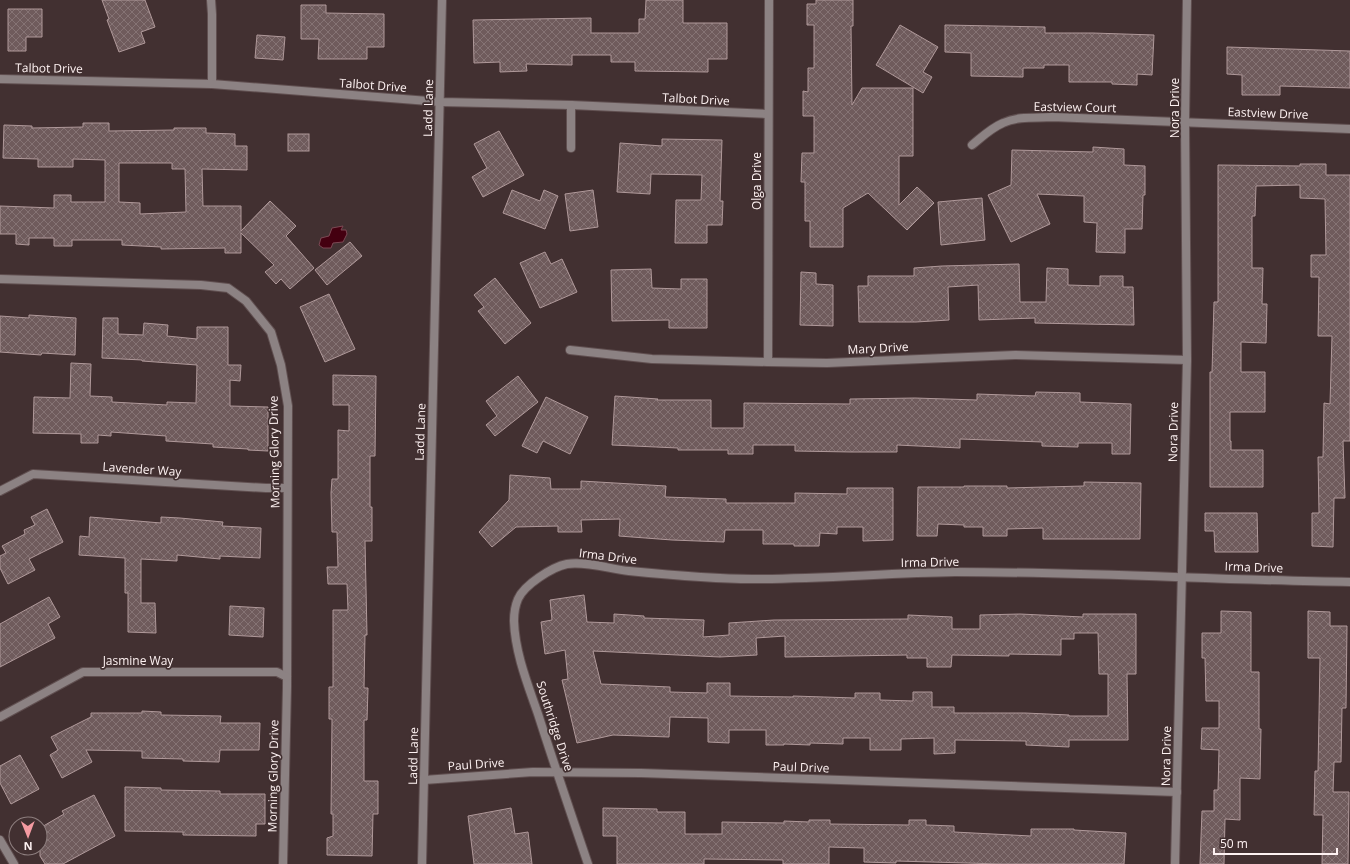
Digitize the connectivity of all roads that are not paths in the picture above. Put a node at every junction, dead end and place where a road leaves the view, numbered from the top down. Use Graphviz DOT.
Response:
graph roads {
  1 [pos="211,0"];
  2 [pos="442,0"];
  3 [pos="769,0"];
  4 [pos="1187,0"];
  5 [pos="0,79"];
  6 [pos="212,84"];
  7 [pos="440,102"];
  8 [pos="571,105"];
  9 [pos="768,114"];
  10 [pos="1185,122"];
  11 [pos="1350,129"];
  12 [pos="972,145"];
  13 [pos="570,148"];
  14 [pos="0,279"];
  15 [pos="570,350"];
  16 [pos="1186,360"];
  17 [pos="768,362"];
  18 [pos="287,488"];
  19 [pos="0,490"];
  20 [pos="1182,576"];
  21 [pos="1350,582"];
  22 [pos="521,594"];
  23 [pos="287,677"];
  24 [pos="0,717"];
  25 [pos="557,772"];
  26 [pos="424,780"];
  27 [pos="1177,792"];
  28 [pos="0,840"];
  29 [pos="14,864"];
  30 [pos="283,864"];
  31 [pos="422,864"];
  32 [pos="588,864"];
  33 [pos="1175,864"];
  1 -- 6 [label="street"];
  2 -- 7 [label="street, Ladd Lane"];
  3 -- 9 [label="street, Olga Drive"];
  4 -- 10 [label="street, Nora Drive"];
  5 -- 6 [label="street, Talbot Drive"];
  6 -- 7 [label="street, Talbot Drive"];
  7 -- 8 [label="street, Talbot Drive"];
  7 -- 26 [label="street, Ladd Lane"];
  8 -- 9 [label="street, Talbot Drive"];
  8 -- 13 [label="street"];
  9 -- 17 [label="street, Olga Drive"];
  10 -- 11 [label="street, Eastview Drive"];
  10 -- 12 [label="street, Eastview Court"];
  10 -- 16 [label="street, Nora Drive"];
  14 -- 18 [label="street, Morning Glory Drive"];
  15 -- 17 [label="street, Mary Drive"];
  16 -- 17 [label="street, Mary Drive"];
  16 -- 20 [label="street, Nora Drive"];
  18 -- 19 [label="street, Lavender Way"];
  18 -- 23 [label="street, Morning Glory Drive"];
  20 -- 21 [label="street, Irma Drive"];
  20 -- 22 [label="street, Irma Drive"];
  20 -- 27 [label="street, Nora Drive"];
  22 -- 25 [label="street, Southridge Drive"];
  23 -- 24 [label="street, Jasmine Way"];
  23 -- 30 [label="street, Morning Glory Drive"];
  25 -- 26 [label="street, Paul Drive"];
  25 -- 27 [label="street, Paul Drive"];
  25 -- 32 [label="street, Southridge Drive"];
  26 -- 31 [label="street, Ladd Lane"];
  27 -- 33 [label="street, Nora Drive"];
  28 -- 29 [label="street"];
}
